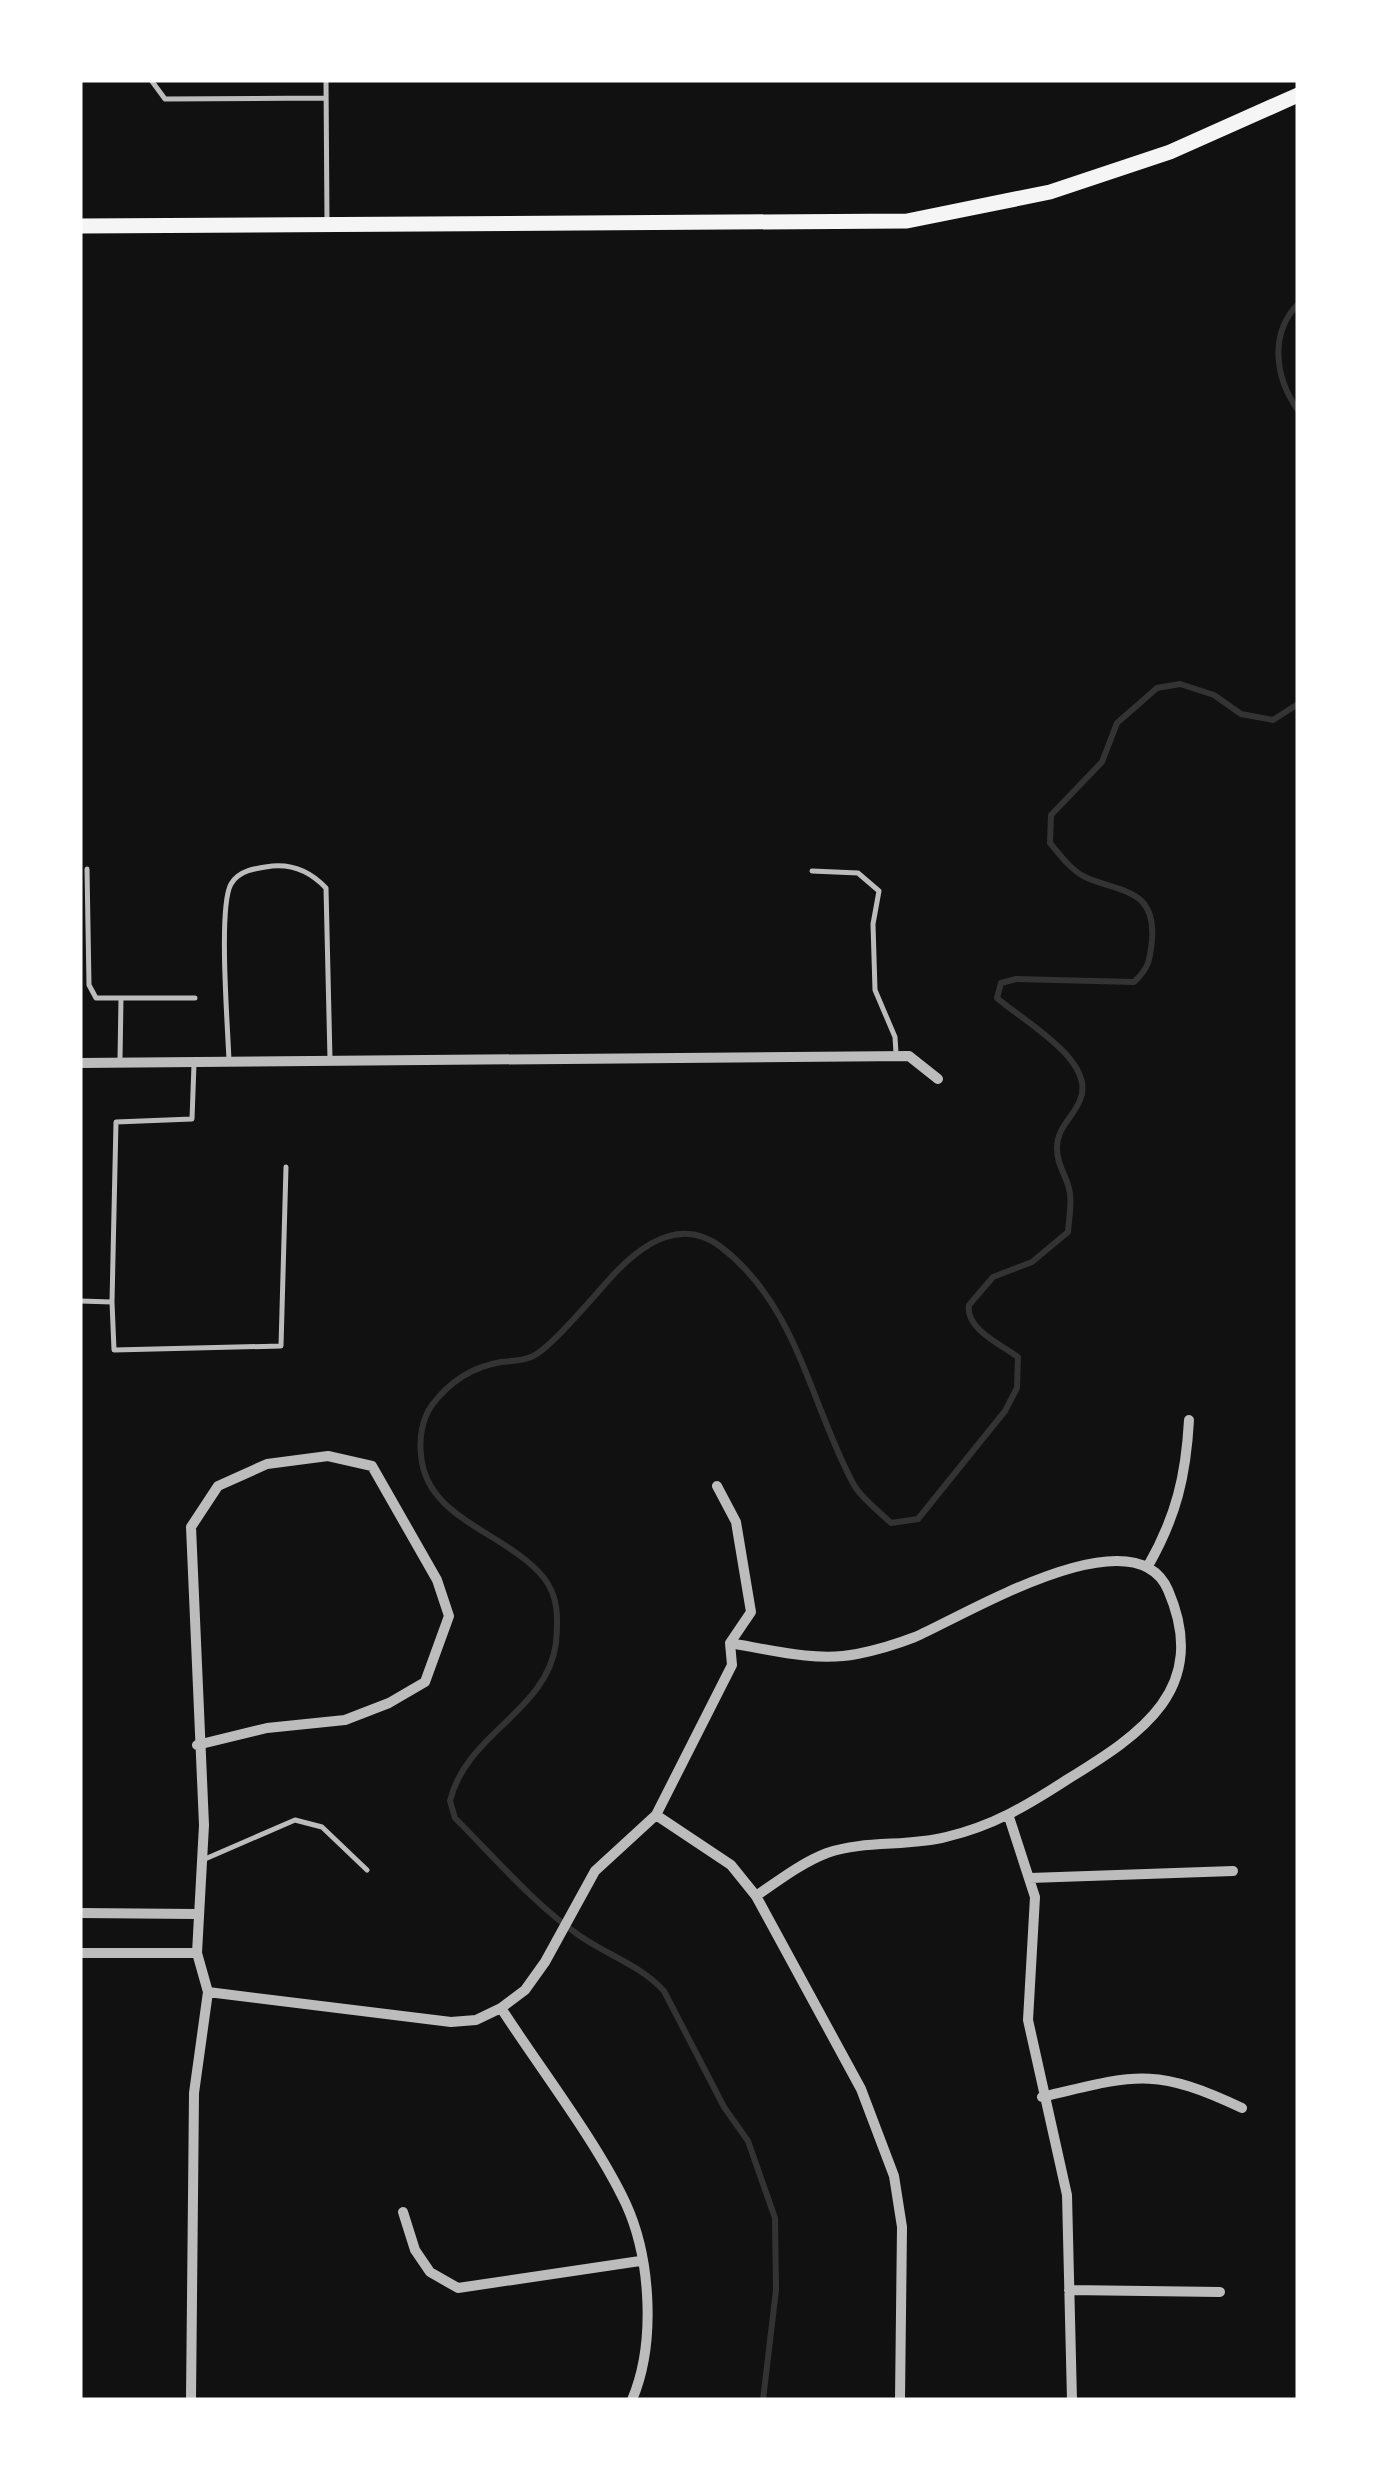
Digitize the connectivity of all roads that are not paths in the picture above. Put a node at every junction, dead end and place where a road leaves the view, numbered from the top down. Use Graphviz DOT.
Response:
graph roads {
  1 [pos="150,80"];
  2 [pos="326,80"];
  3 [pos="1298,96"];
  4 [pos="326,98"];
  5 [pos="328,225"];
  6 [pos="80,226"];
  7 [pos="87,870"];
  8 [pos="812,871"];
  9 [pos="84,902"];
  10 [pos="121,998"];
  11 [pos="196,998"];
  12 [pos="896,1057"];
  13 [pos="330,1060"];
  14 [pos="229,1061"];
  15 [pos="80,1062"];
  16 [pos="120,1062"];
  17 [pos="194,1062"];
  18 [pos="938,1079"];
  19 [pos="286,1167"];
  20 [pos="80,1301"];
  21 [pos="112,1302"];
  22 [pos="1189,1420"];
  23 [pos="718,1486"];
  24 [pos="1148,1566"];
  25 [pos="730,1644"];
  26 [pos="198,1744"];
  27 [pos="656,1815"];
  28 [pos="1009,1817"];
  29 [pos="202,1860"];
  30 [pos="367,1870"];
  31 [pos="1232,1870"];
  32 [pos="1030,1878"];
  33 [pos="756,1896"];
  34 [pos="80,1913"];
  35 [pos="196,1914"];
  36 [pos="80,1953"];
  37 [pos="196,1953"];
  38 [pos="208,1992"];
  39 [pos="501,2008"];
  40 [pos="1042,2097"];
  41 [pos="1242,2108"];
  42 [pos="402,2212"];
  43 [pos="640,2261"];
  44 [pos="1069,2290"];
  45 [pos="1220,2292"];
  46 [pos="191,2400"];
  47 [pos="632,2400"];
  48 [pos="900,2400"];
  49 [pos="1072,2400"];
  1 -- 4 [label="lane"];
  2 -- 4 [label="lane"];
  3 -- 5 [label="main road"];
  4 -- 5 [label="lane"];
  5 -- 6 [label="main road"];
  7 -- 9 [label="lane"];
  8 -- 12 [label="lane"];
  9 -- 10 [label="lane"];
  10 -- 11 [label="lane"];
  10 -- 16 [label="lane"];
  12 -- 13 [label="street"];
  12 -- 18 [label="street"];
  13 -- 14 [label="street"];
  13 -- 14 [label="lane"];
  14 -- 17 [label="street"];
  15 -- 16 [label="street"];
  16 -- 17 [label="street"];
  17 -- 21 [label="lane"];
  19 -- 21 [label="lane"];
  20 -- 21 [label="lane"];
  22 -- 24 [label="street"];
  23 -- 25 [label="street"];
  24 -- 25 [label="street"];
  24 -- 28 [label="street"];
  25 -- 27 [label="street"];
  26 -- 26 [label="street"];
  26 -- 29 [label="street"];
  27 -- 33 [label="street"];
  27 -- 39 [label="street"];
  28 -- 32 [label="street"];
  28 -- 33 [label="street"];
  29 -- 30 [label="lane"];
  29 -- 35 [label="street"];
  31 -- 32 [label="street"];
  32 -- 40 [label="street"];
  33 -- 48 [label="street"];
  34 -- 35 [label="street"];
  35 -- 37 [label="street"];
  36 -- 37 [label="street"];
  37 -- 38 [label="street"];
  38 -- 39 [label="street"];
  38 -- 46 [label="street"];
  39 -- 43 [label="street"];
  40 -- 41 [label="street"];
  40 -- 44 [label="street"];
  42 -- 43 [label="street"];
  43 -- 47 [label="street"];
  44 -- 45 [label="street"];
  44 -- 49 [label="street"];
}
